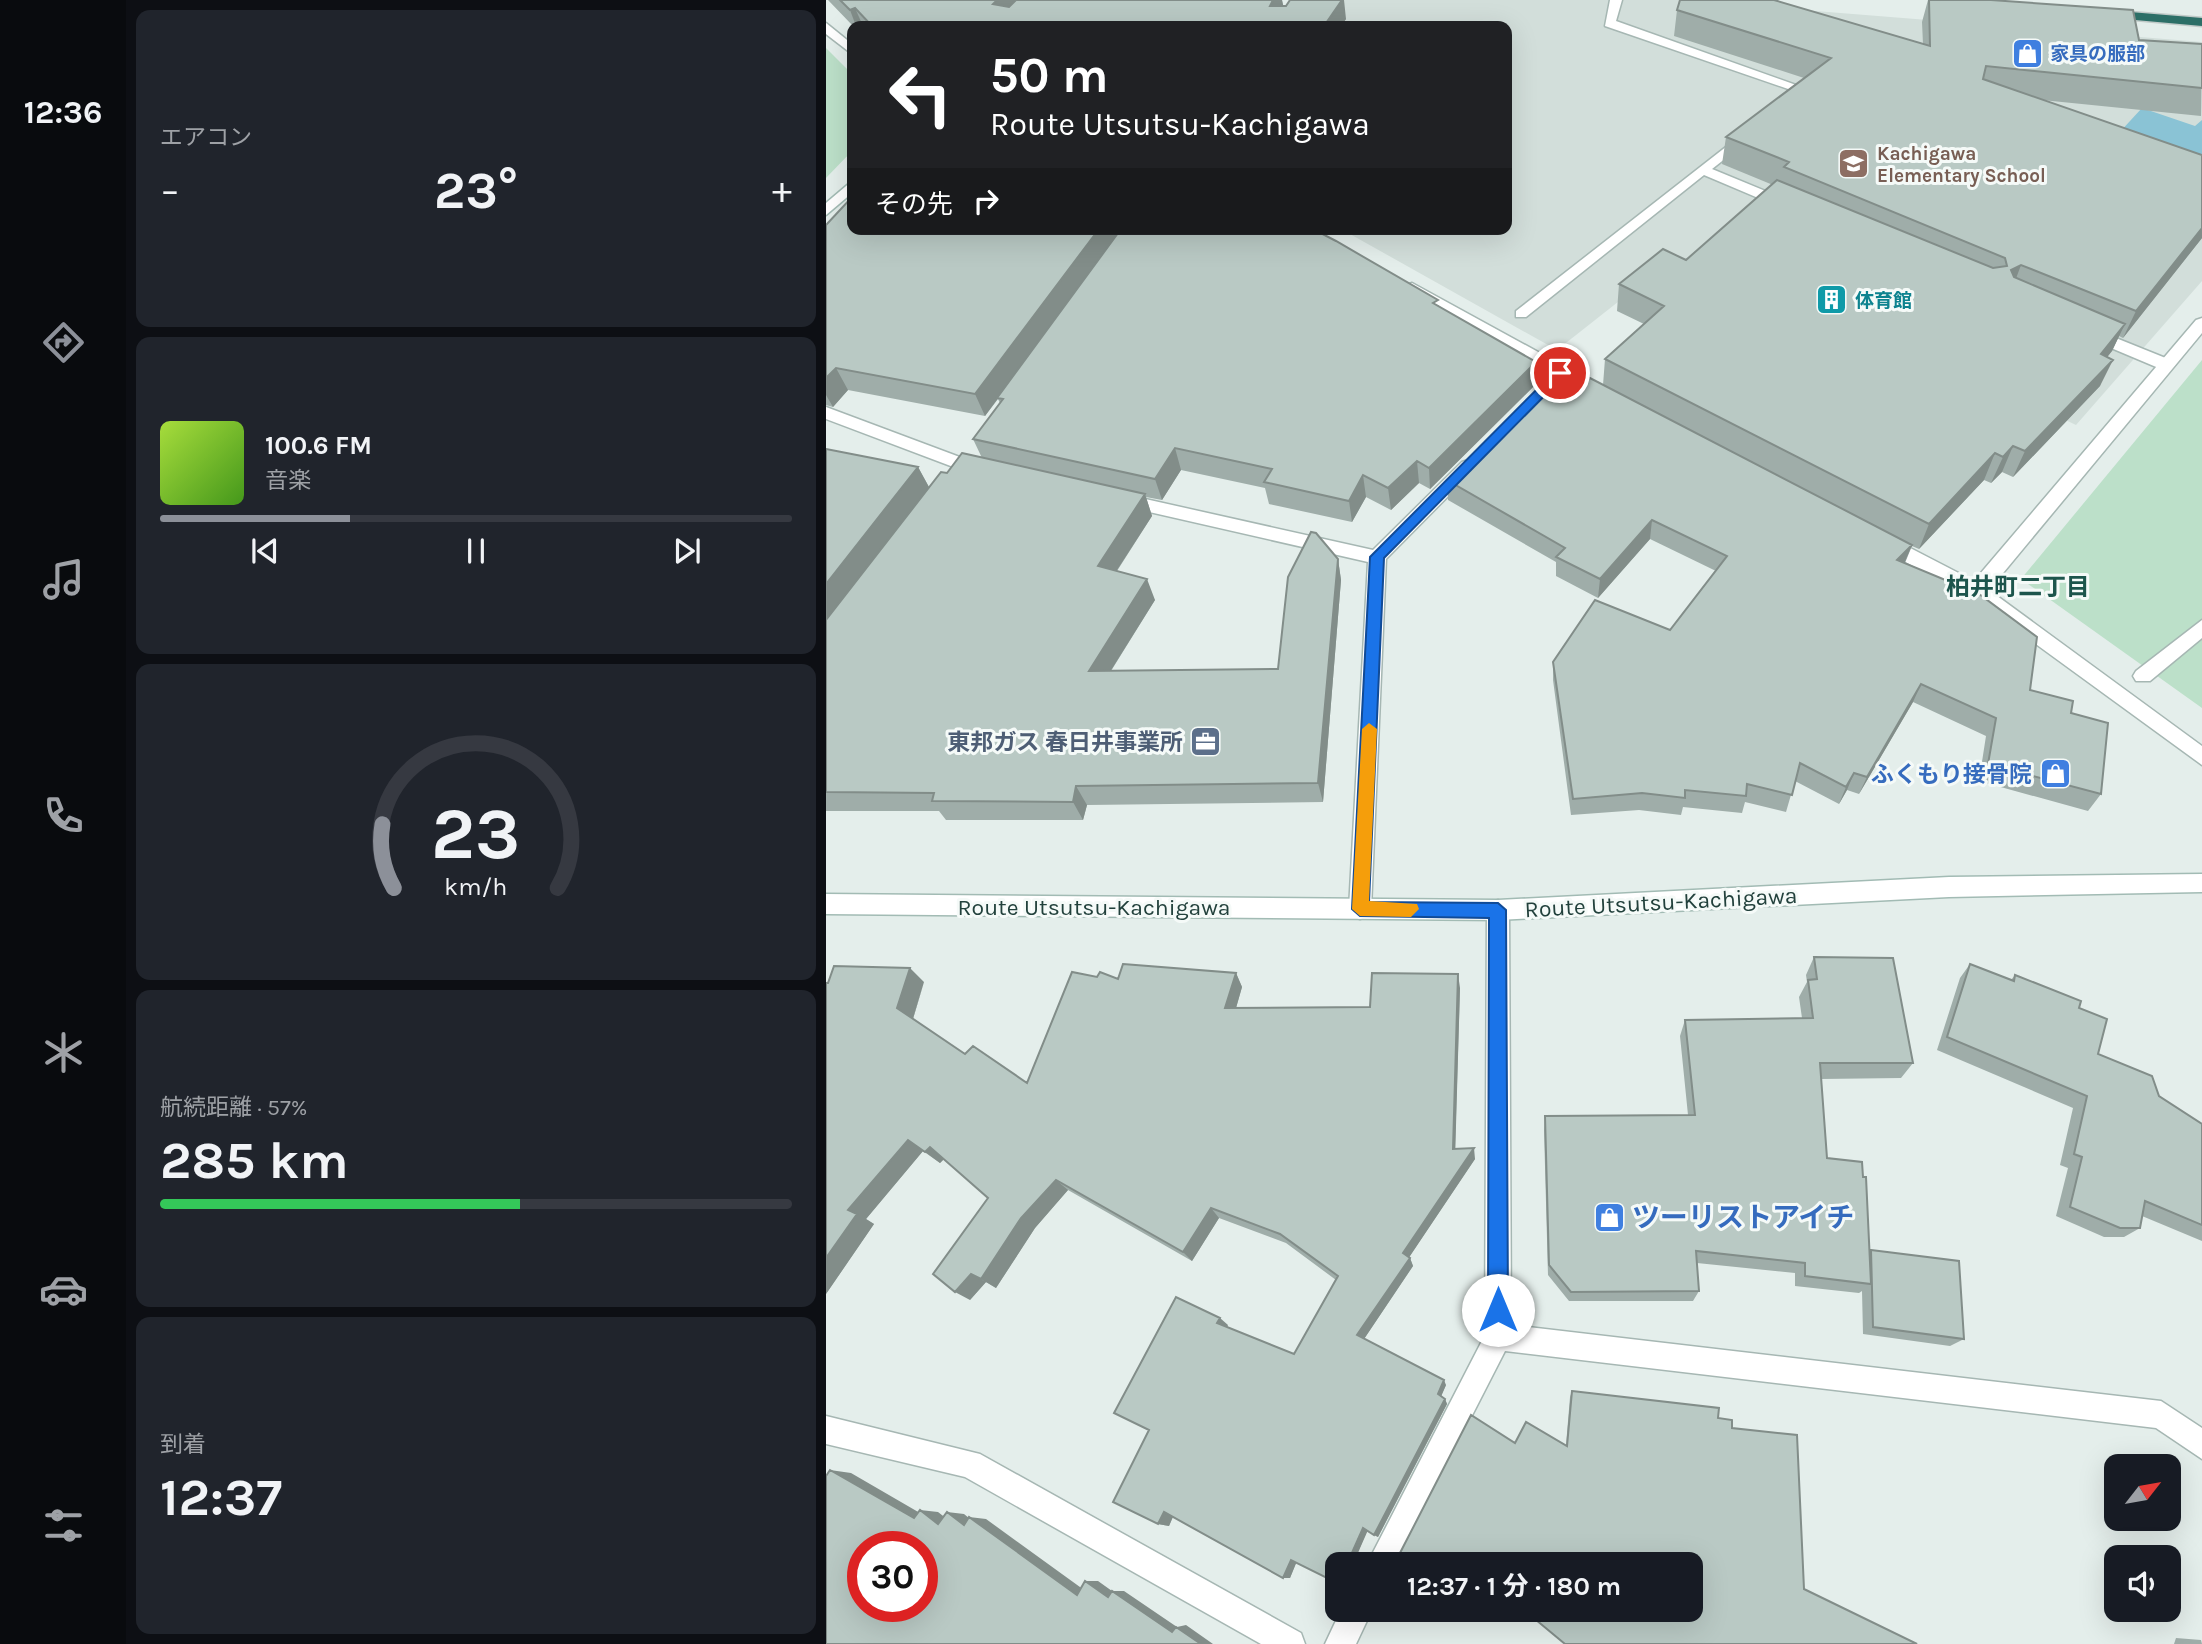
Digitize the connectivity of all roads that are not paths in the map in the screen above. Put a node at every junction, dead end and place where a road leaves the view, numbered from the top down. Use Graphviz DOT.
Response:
graph roads {
  1 [pos="1616,0"];
  2 [pos="2095,13"];
  3 [pos="2202,22"];
  4 [pos="826,27"];
  5 [pos="847,46"];
  6 [pos="1773,114"];
  7 [pos="1753,130"];
  8 [pos="1703,170"];
  9 [pos="847,189"];
  10 [pos="826,211"];
  11 [pos="1802,212"];
  12 [pos="1394,277"];
  13 [pos="1521,314"];
  14 [pos="2202,323"];
  15 [pos="2081,328"];
  16 [pos="2167,365"];
  17 [pos="1622,405"];
  18 [pos="826,413"];
  19 [pos="1483,450"];
  20 [pos="1002,473"];
  21 [pos="1109,497"];
  22 [pos="1867,534"];
  23 [pos="1377,557"];
  24 [pos="1977,591"];
  25 [pos="2202,627"];
  26 [pos="2143,676"];
  27 [pos="2202,757"];
  28 [pos="2202,883"];
  29 [pos="826,904"];
  30 [pos="1360,909"];
  31 [pos="1498,910"];
  32 [pos="1498,1337"];
  33 [pos="826,1430"];
  34 [pos="2202,1445"];
  35 [pos="1387,1552"];
  36 [pos="1351,1622"];
  37 [pos="1290,1644"];
  38 [pos="1340,1644"];
  1 -- 6 [label="street"];
  2 -- 3 [label="highway"];
  4 -- 5 [label="street"];
  7 -- 8 [label="street"];
  8 -- 11 [label="street"];
  8 -- 13 [label="street"];
  9 -- 10 [label="street"];
  12 -- 17 [label="street"];
  14 -- 16 [label="street"];
  15 -- 16 [label="street"];
  16 -- 24 [label="street"];
  18 -- 20 [label="street"];
  19 -- 23 [label="street"];
  21 -- 23 [label="street"];
  22 -- 24 [label="street"];
  23 -- 30 [label="street"];
  24 -- 27 [label="street"];
  25 -- 26 [label="street"];
  28 -- 31 [label="street, Route Utsutsu-Kachigawa"];
  29 -- 30 [label="street, Route Utsutsu-Kachigawa"];
  30 -- 31 [label="street, Route Utsutsu-Kachigawa"];
  31 -- 32 [label="street"];
  32 -- 34 [label="street"];
  32 -- 35 [label="street"];
  33 -- 37 [label="street"];
  36 -- 38 [label="street"];
}
